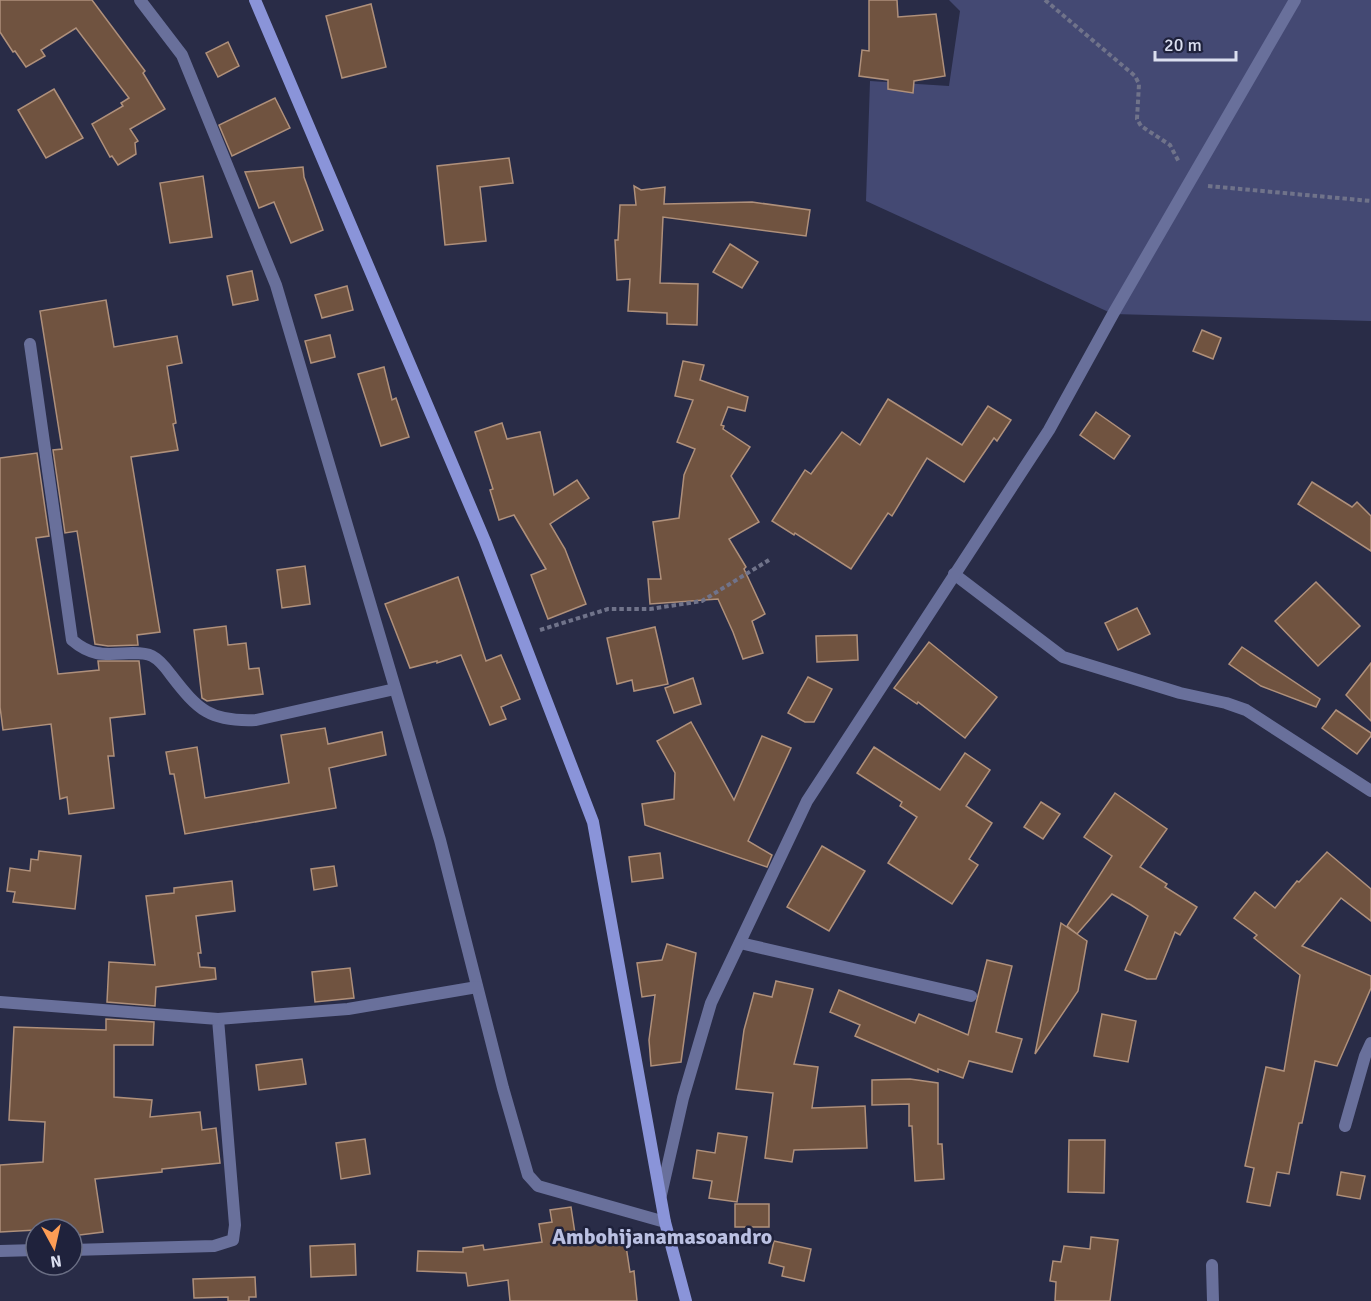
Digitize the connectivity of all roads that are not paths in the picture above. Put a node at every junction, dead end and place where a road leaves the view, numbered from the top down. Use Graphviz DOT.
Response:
graph roads {
  1 [pos="140,0"];
  2 [pos="255,0"];
  3 [pos="1295,0"];
  4 [pos="30,344"];
  5 [pos="954,574"];
  6 [pos="395,689"];
  7 [pos="1371,791"];
  8 [pos="740,943"];
  9 [pos="477,987"];
  10 [pos="971,996"];
  11 [pos="0,1002"];
  12 [pos="218,1019"];
  13 [pos="1371,1043"];
  14 [pos="1345,1126"];
  15 [pos="661,1196"];
  16 [pos="665,1222"];
  17 [pos="24,1250"];
  18 [pos="84,1250"];
  19 [pos="0,1251"];
  20 [pos="1212,1265"];
  21 [pos="686,1301"];
  22 [pos="1213,1301"];
  1 -- 6 [label="street"];
  2 -- 15 [label="street"];
  3 -- 5 [label="street"];
  4 -- 6 [label="street"];
  5 -- 7 [label="street"];
  5 -- 8 [label="street"];
  6 -- 9 [label="street"];
  8 -- 10 [label="street"];
  8 -- 15 [label="street"];
  9 -- 12 [label="street"];
  9 -- 16 [label="street"];
  11 -- 12 [label="street"];
  12 -- 18 [label="street"];
  13 -- 14 [label="street"];
  15 -- 16 [label="street"];
  16 -- 21 [label="street"];
  17 -- 19 [label="street"];
  20 -- 22 [label="street"];
}
